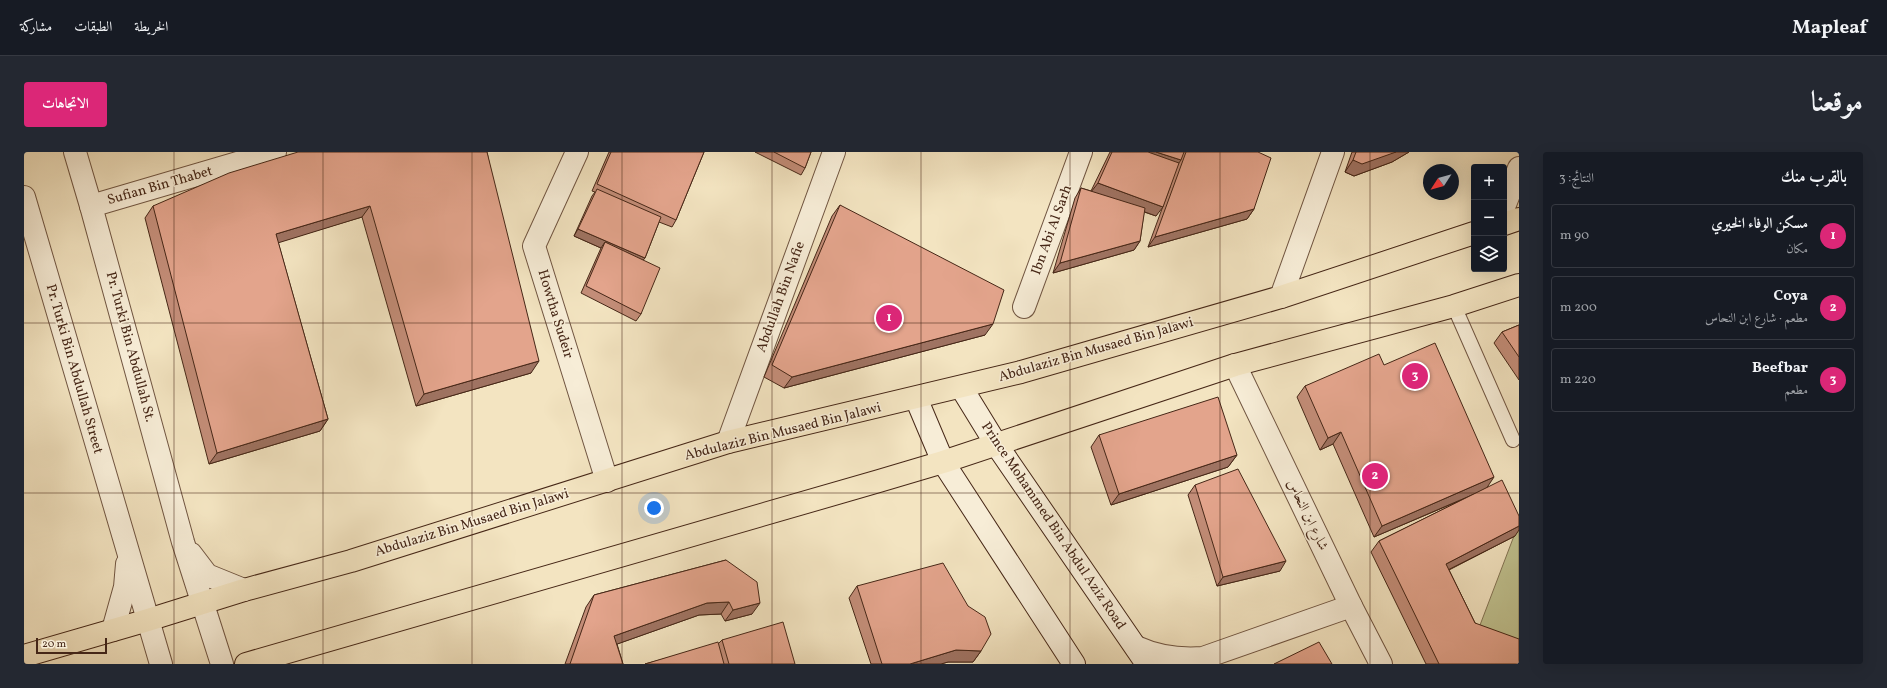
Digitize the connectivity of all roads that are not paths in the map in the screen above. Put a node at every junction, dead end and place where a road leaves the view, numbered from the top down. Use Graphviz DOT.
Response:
graph roads {
  1 [pos="74,152"];
  2 [pos="275,152"];
  3 [pos="576,152"];
  4 [pos="834,152"];
  5 [pos="1081,152"];
  6 [pos="1333,152"];
  7 [pos="1519,168"];
  8 [pos="24,197"];
  9 [pos="1507,200"];
  10 [pos="91,206"];
  11 [pos="1519,219"];
  12 [pos="1507,223"];
  13 [pos="28,224"];
  14 [pos="1471,234"];
  15 [pos="1519,285"];
  16 [pos="1280,297"];
  17 [pos="1454,306"];
  18 [pos="1024,307"];
  19 [pos="1235,365"];
  20 [pos="961,387"];
  21 [pos="916,398"];
  22 [pos="1513,440"];
  23 [pos="728,442"];
  24 [pos="996,444"];
  25 [pos="943,462"];
  26 [pos="607,481"];
  27 [pos="125,541"];
  28 [pos="183,542"];
  29 [pos="244,590"];
  30 [pos="203,603"];
  31 [pos="1351,606"];
  32 [pos="148,620"];
  33 [pos="113,630"];
  34 [pos="24,656"];
  35 [pos="1141,656"];
  36 [pos="161,664"];
  37 [pos="222,664"];
  38 [pos="246,664"];
  39 [pos="1074,664"];
  40 [pos="1381,664"];
  1 -- 10 [label="street, Pr. Turki Bin Abdullah St."];
  2 -- 10 [label="street, Sufian Bin Thabet"];
  3 -- 26 [label="street, Howtha Sudeir"];
  4 -- 23 [label="street, Abdullah Bin Nafie"];
  5 -- 18 [label="street, Ibn Abi Al Sarh"];
  6 -- 16 [label="street"];
  7 -- 9 [label="street"];
  8 -- 13 [label="street, Pr. Turki Bin Abdullah Street"];
  10 -- 28 [label="street, Pr. Turki Bin Abdullah St."];
  11 -- 12 [label="main road"];
  13 -- 27 [label="street, Pr. Turki Bin Abdullah Street"];
  14 -- 16 [label="main road, Abdulaziz Bin Musaed Bin Jalawi"];
  15 -- 17 [label="main road"];
  16 -- 20 [label="main road, Abdulaziz Bin Musaed Bin Jalawi"];
  17 -- 19 [label="main road"];
  17 -- 22 [label="lane"];
  19 -- 24 [label="main road"];
  19 -- 31 [label="street, شارع ابن النحاس"];
  20 -- 21 [label="main road, Abdulaziz Bin Musaed Bin Jalawi"];
  20 -- 24 [label="street, Prince Mohammed Bin Abdul Aziz Road"];
  21 -- 23 [label="main road, Abdulaziz Bin Musaed Bin Jalawi"];
  21 -- 25 [label="street"];
  23 -- 26 [label="main road, Abdulaziz Bin Musaed Bin Jalawi"];
  24 -- 25 [label="main road"];
  24 -- 35 [label="street, Prince Mohammed Bin Abdul Aziz Road"];
  25 -- 38 [label="main road"];
  25 -- 39 [label="street"];
  26 -- 29 [label="main road, Abdulaziz Bin Musaed Bin Jalawi"];
  27 -- 32 [label="street, Pr. Turki Bin Abdullah Street"];
  27 -- 33 [label="street, Pr. Turki Bin Abdullah Street"];
  28 -- 29 [label="street, Pr. Turki Bin Abdullah St."];
  28 -- 30 [label="street, Pr. Turki Bin Abdullah St."];
  29 -- 30 [label="main road, Abdulaziz Bin Musaed Bin Jalawi"];
  30 -- 32 [label="main road, Abdulaziz Bin Musaed Bin Jalawi"];
  30 -- 37 [label="street, Pr. Turki Bin Abdullah St."];
  31 -- 35 [label="street"];
  31 -- 40 [label="street, شارع ابن النحاس"];
  32 -- 33 [label="main road, Abdulaziz Bin Musaed Bin Jalawi"];
  32 -- 36 [label="street, Pr. Turki Bin Abdullah Street"];
  33 -- 34 [label="main road, Abdulaziz Bin Musaed Bin Jalawi"];
}
